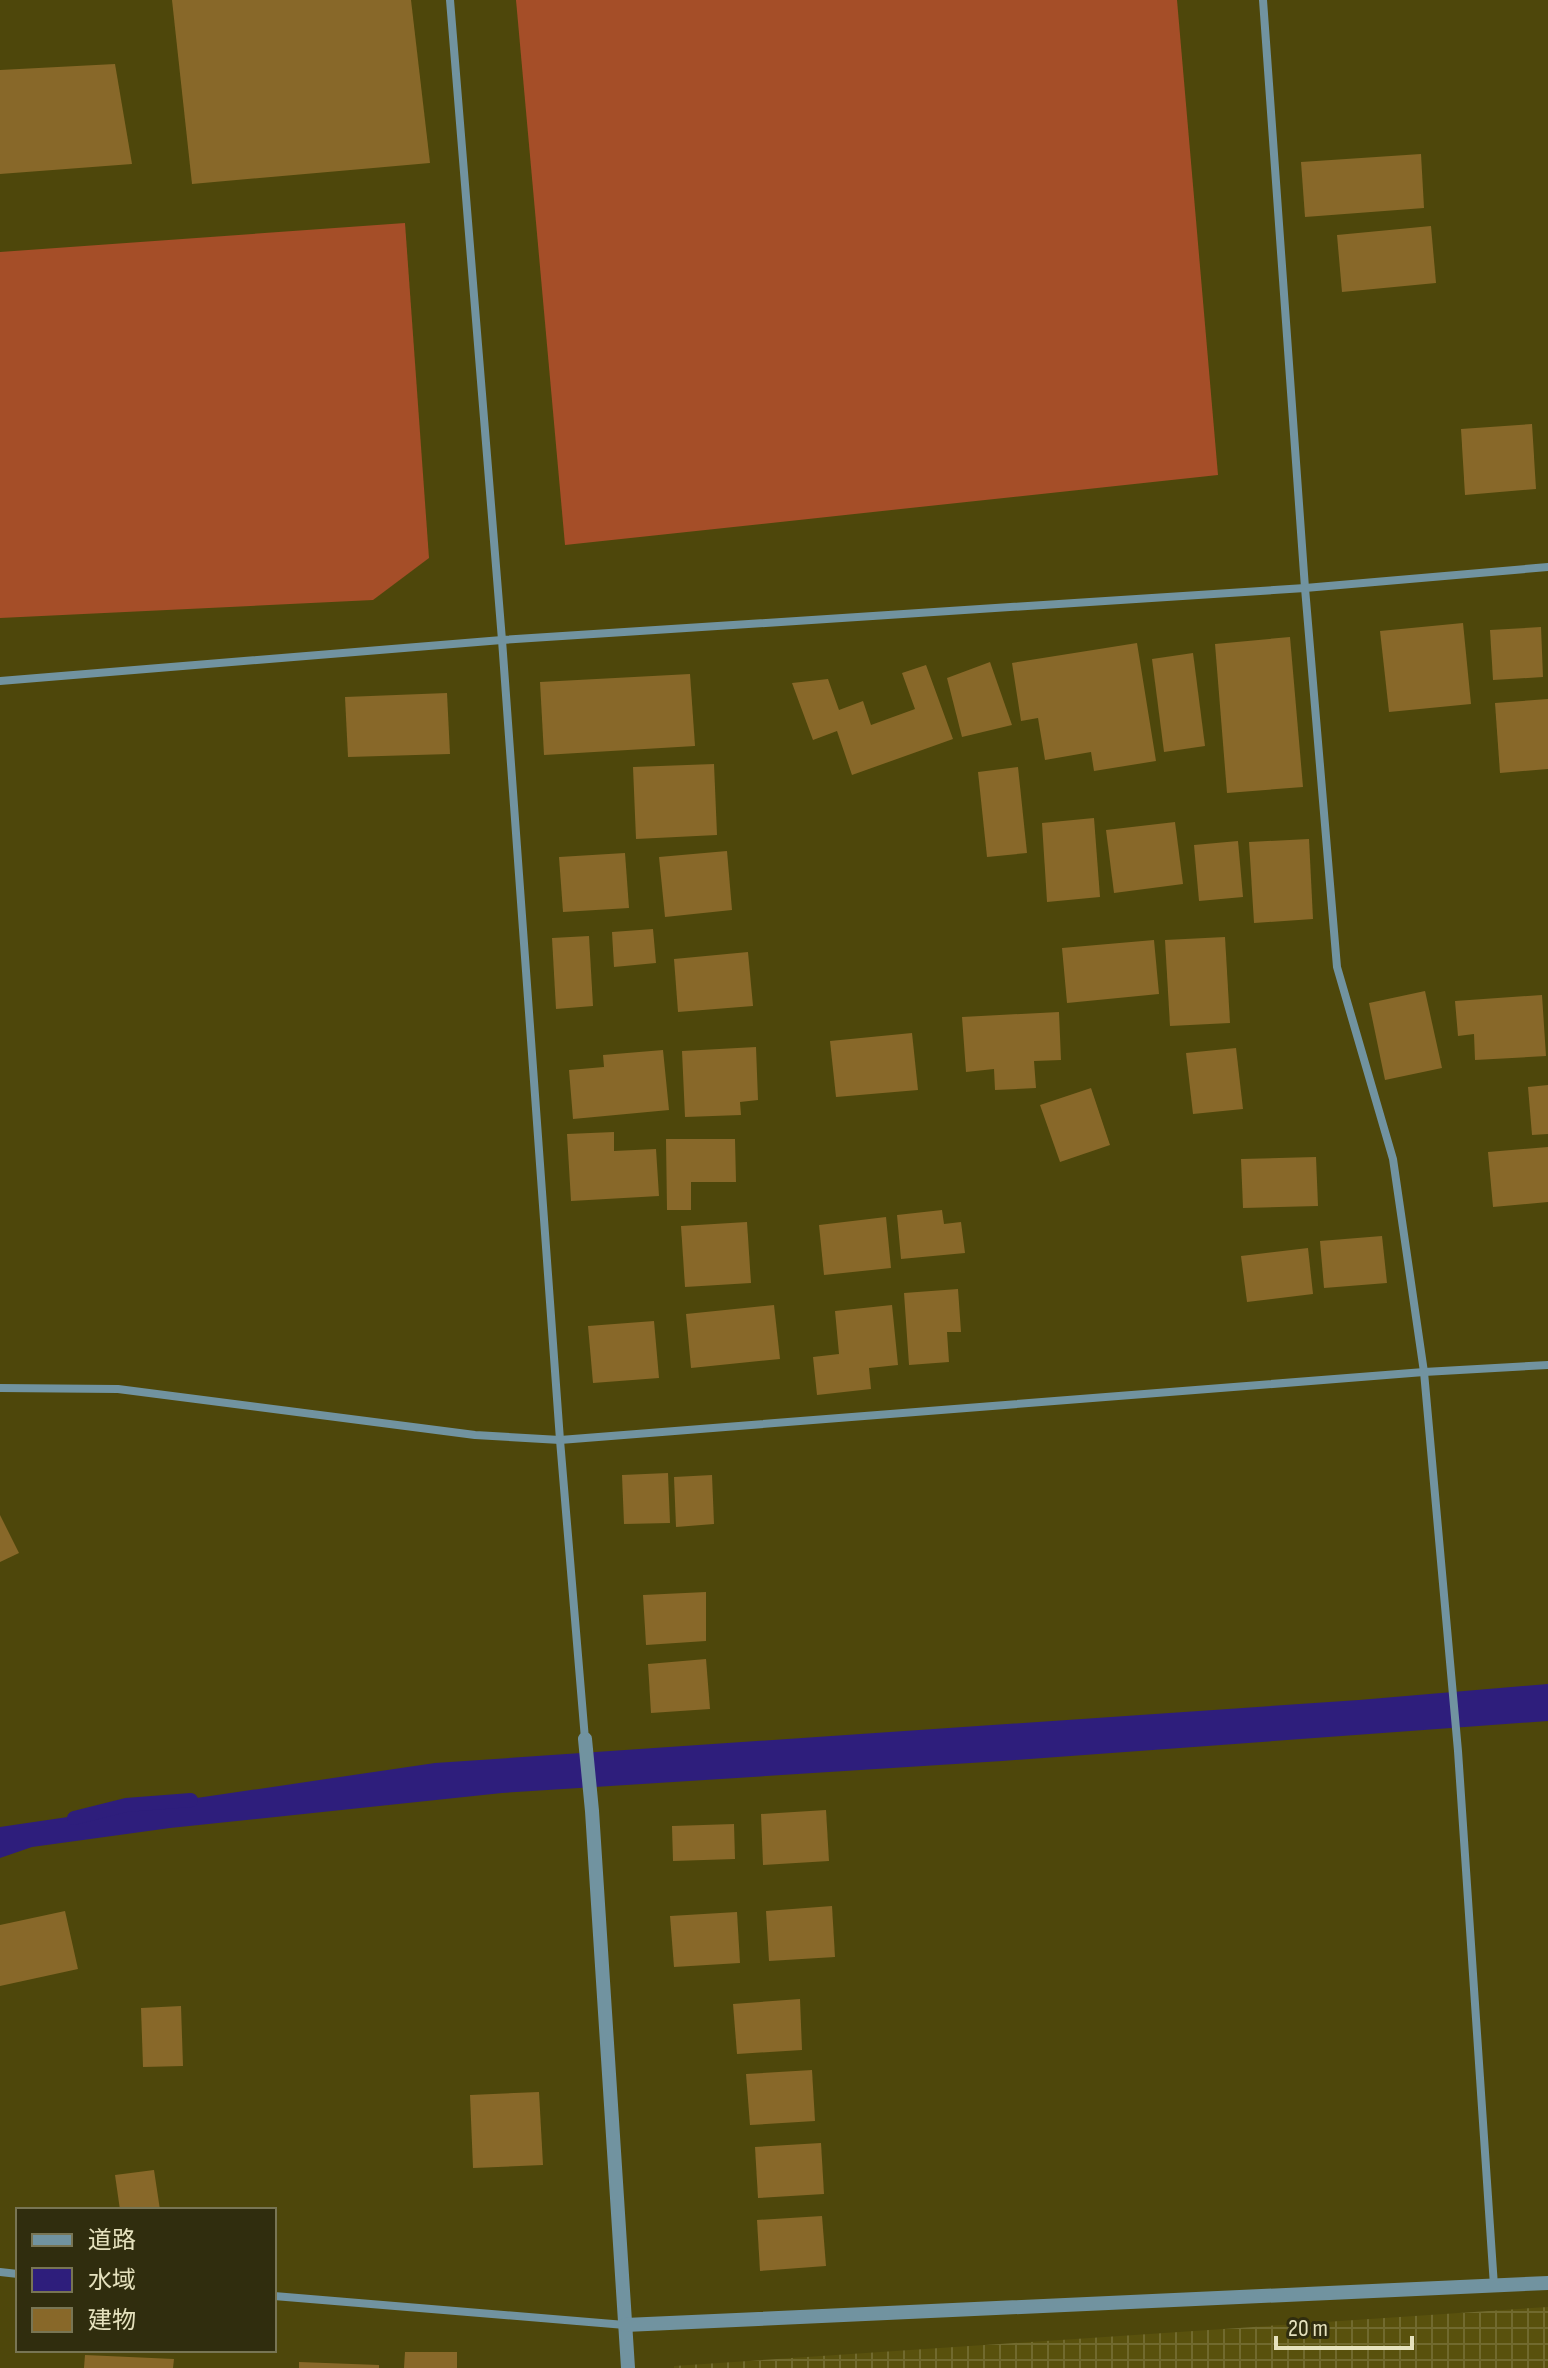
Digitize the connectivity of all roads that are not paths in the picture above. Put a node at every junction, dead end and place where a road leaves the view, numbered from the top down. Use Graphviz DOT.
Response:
graph roads {
  1 [pos="450,0"];
  2 [pos="1263,0"];
  3 [pos="1548,567"];
  4 [pos="1305,588"];
  5 [pos="502,640"];
  6 [pos="0,681"];
  7 [pos="1548,1365"];
  8 [pos="1424,1372"];
  9 [pos="0,1388"];
  10 [pos="560,1440"];
  11 [pos="585,1739"];
  12 [pos="1548,2283"];
  13 [pos="1494,2286"];
  14 [pos="276,2296"];
  15 [pos="625,2325"];
  16 [pos="628,2368"];
  1 -- 5 [label="street"];
  2 -- 4 [label="street"];
  3 -- 4 [label="street"];
  4 -- 5 [label="street"];
  4 -- 8 [label="street"];
  5 -- 6 [label="street"];
  5 -- 10 [label="street"];
  7 -- 8 [label="street"];
  8 -- 10 [label="street"];
  8 -- 13 [label="street"];
  9 -- 10 [label="street"];
  10 -- 11 [label="street"];
  11 -- 15 [label="street"];
  12 -- 13 [label="street"];
  13 -- 15 [label="street"];
  14 -- 15 [label="street"];
  15 -- 16 [label="street"];
}
